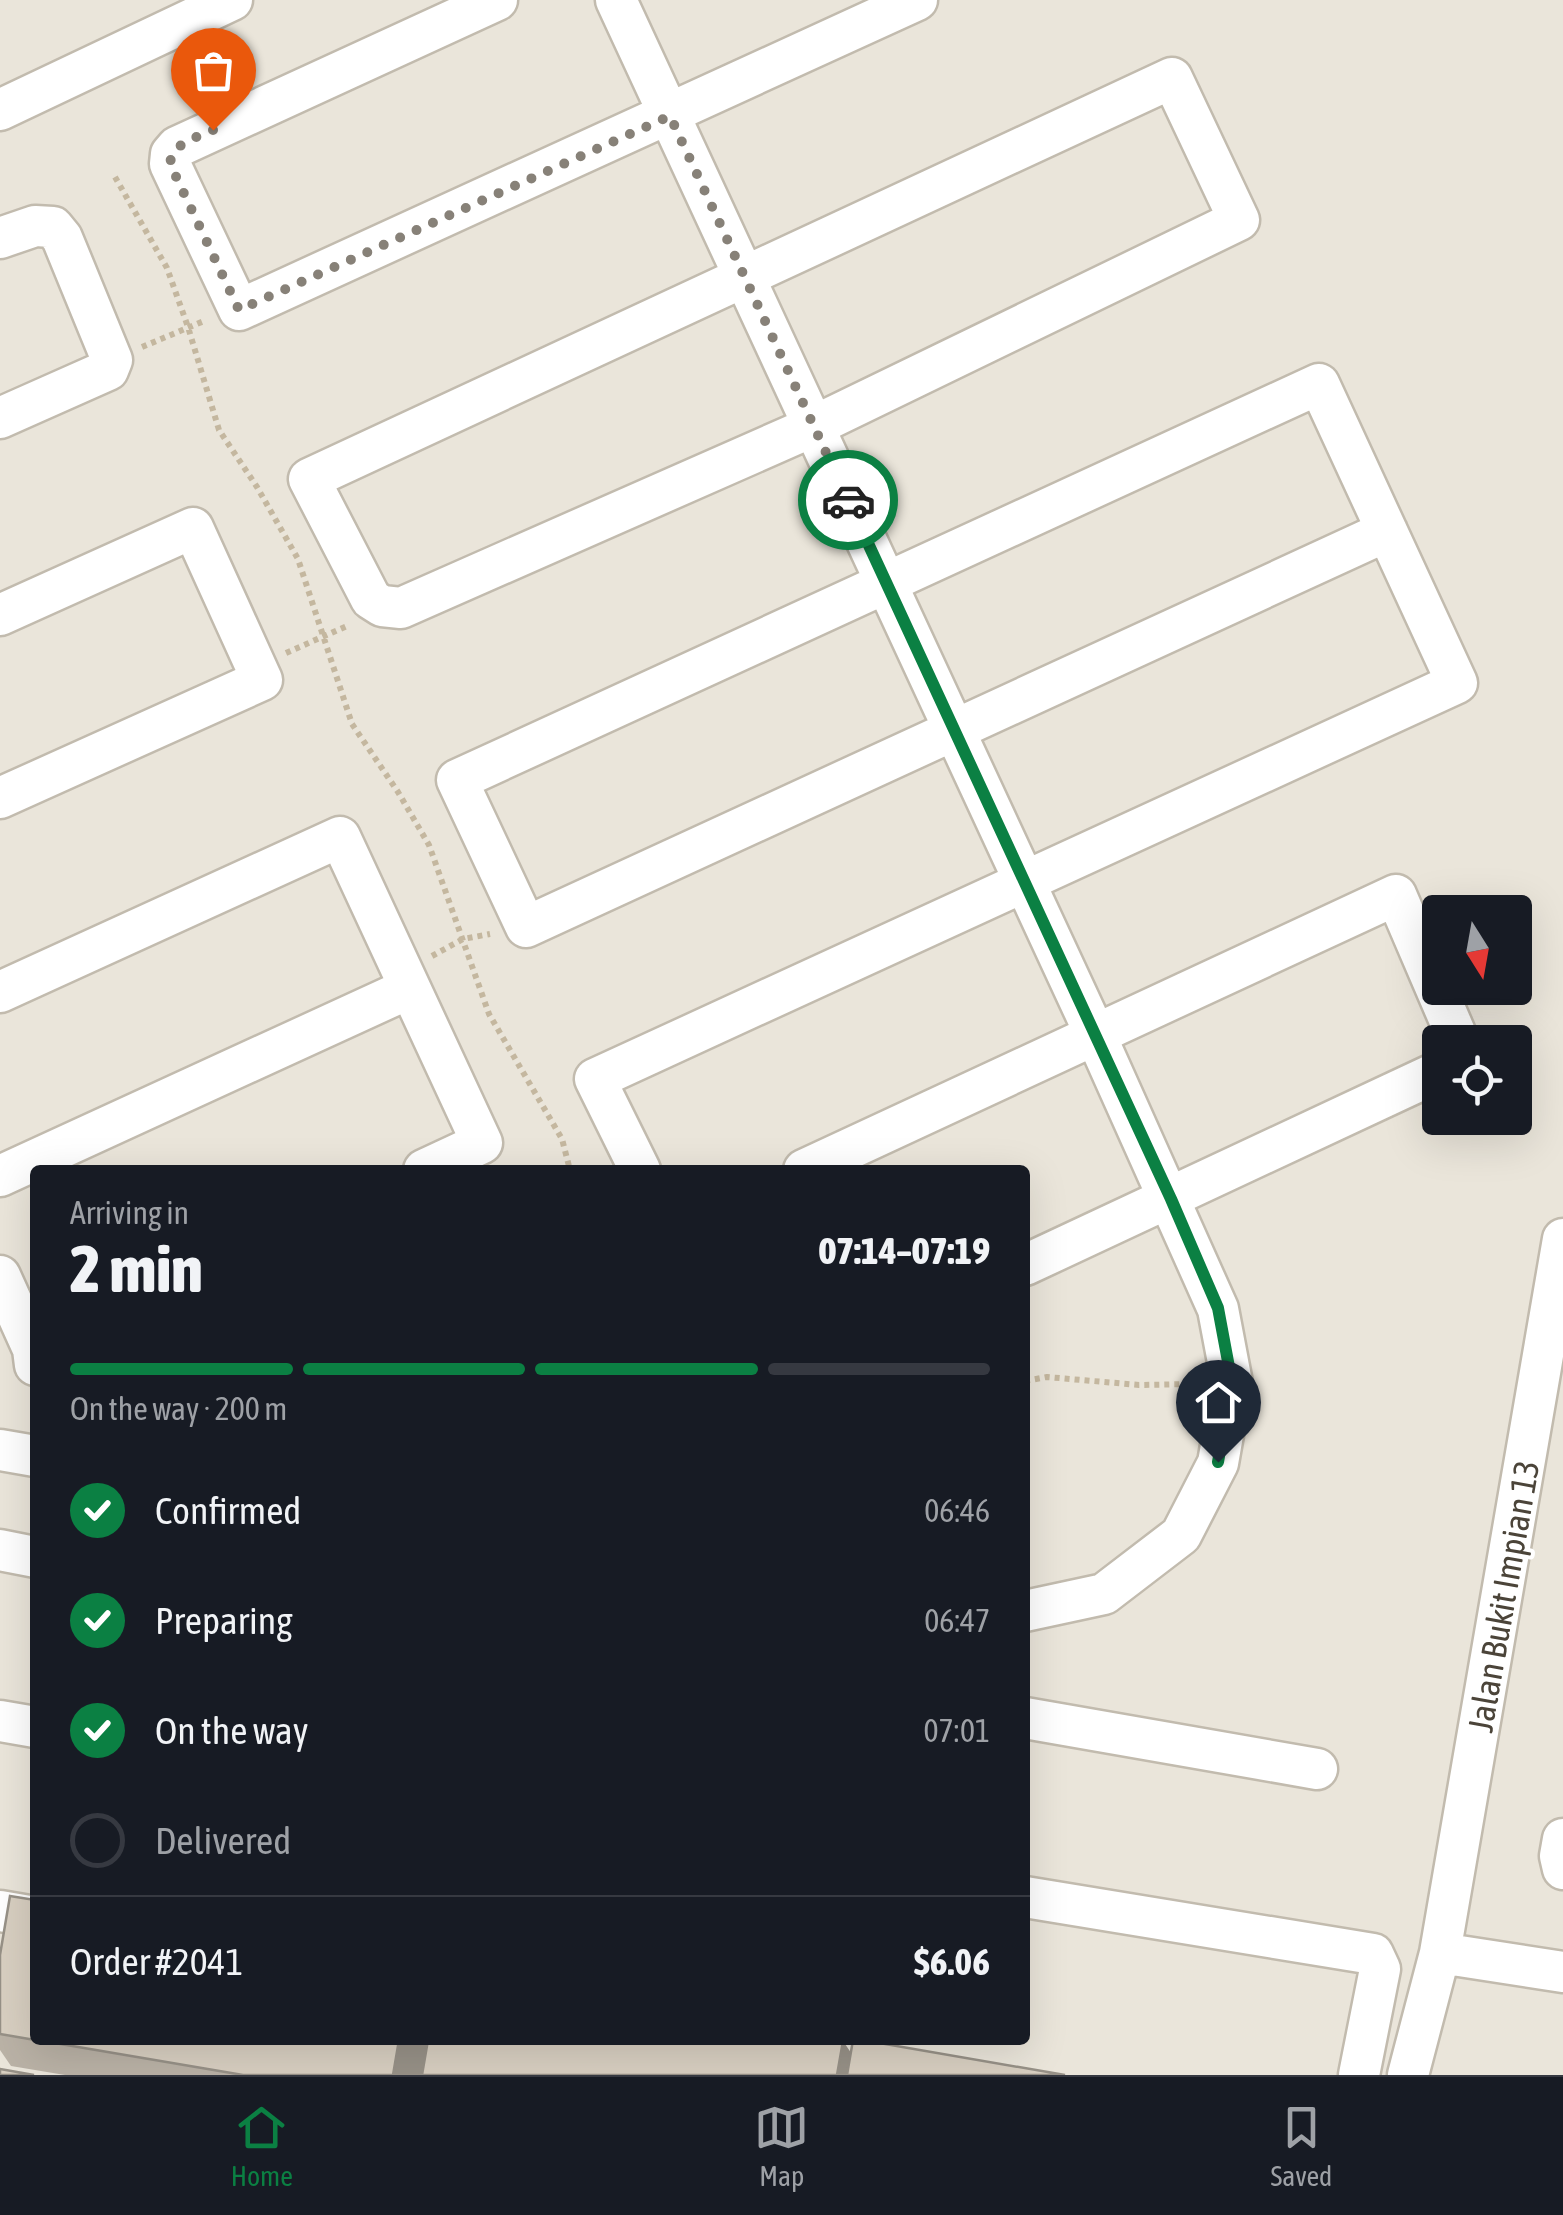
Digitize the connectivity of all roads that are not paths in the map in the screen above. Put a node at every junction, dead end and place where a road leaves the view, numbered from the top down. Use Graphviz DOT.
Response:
graph roads {
  1 [pos="232,0"];
  2 [pos="497,0"];
  3 [pos="616,0"];
  4 [pos="918,0"];
  5 [pos="0,110"];
  6 [pos="670,116"];
  7 [pos="0,238"];
  8 [pos="744,277"];
  9 [pos="0,418"];
  10 [pos="814,426"];
  11 [pos="1387,531"];
  12 [pos="886,583"];
  13 [pos="0,615"];
  14 [pos="954,730"];
  15 [pos="0,798"];
  16 [pos="1025,882"];
  17 [pos="407,980"];
  18 [pos="0,992"];
  19 [pos="1452,1025"];
  20 [pos="1095,1034"];
  21 [pos="1422,1080"];
  22 [pos="435,1165"];
  23 [pos="638,1165"];
  24 [pos="815,1165"];
  25 [pos="0,1176"];
  26 [pos="1171,1199"];
  27 [pos="1563,1238"];
  28 [pos="1030,1264"];
  29 [pos="0,1276"];
  30 [pos="30,1345"];
  31 [pos="0,1550"];
  32 [pos="30,1555"];
  33 [pos="1030,1610"];
  34 [pos="1030,1719"];
  35 [pos="0,1721"];
  36 [pos="30,1726"];
  37 [pos="1318,1769"];
  38 [pos="1563,1839"];
  39 [pos="1563,1869"];
  40 [pos="1030,1898"];
  41 [pos="0,1911"];
  42 [pos="30,1916"];
  43 [pos="1440,1953"];
  44 [pos="1563,1972"];
  45 [pos="1358,2075"];
  46 [pos="1408,2075"];
  47 [pos="1433,2075"];
  1 -- 5 [label="street"];
  2 -- 6 [label="street"];
  3 -- 6 [label="street"];
  4 -- 6 [label="street"];
  6 -- 8 [label="street"];
  7 -- 9 [label="street"];
  8 -- 10 [label="street"];
  8 -- 10 [label="street"];
  8 -- 10 [label="street"];
  10 -- 12 [label="street"];
  11 -- 12 [label="street"];
  11 -- 14 [label="street"];
  11 -- 16 [label="street"];
  12 -- 14 [label="street"];
  12 -- 14 [label="street"];
  13 -- 15 [label="street"];
  14 -- 16 [label="street"];
  16 -- 20 [label="street"];
  16 -- 23 [label="street"];
  17 -- 18 [label="street"];
  17 -- 22 [label="street"];
  17 -- 25 [label="street"];
  19 -- 20 [label="street"];
  20 -- 24 [label="street"];
  20 -- 26 [label="street"];
  21 -- 26 [label="street"];
  26 -- 28 [label="street"];
  26 -- 33 [label="street"];
  27 -- 43 [label="street, Jalan Bukit Impian 13"];
  29 -- 30 [label="street"];
  31 -- 32 [label="street"];
  34 -- 37 [label="street"];
  35 -- 36 [label="street"];
  38 -- 39 [label="street"];
  40 -- 45 [label="street"];
  41 -- 42 [label="street"];
  43 -- 44 [label="street"];
  43 -- 46 [label="street, Jalan Bukit Impian 13"];
  43 -- 47 [label="street, Jalan Bukit Impian 13"];
}
